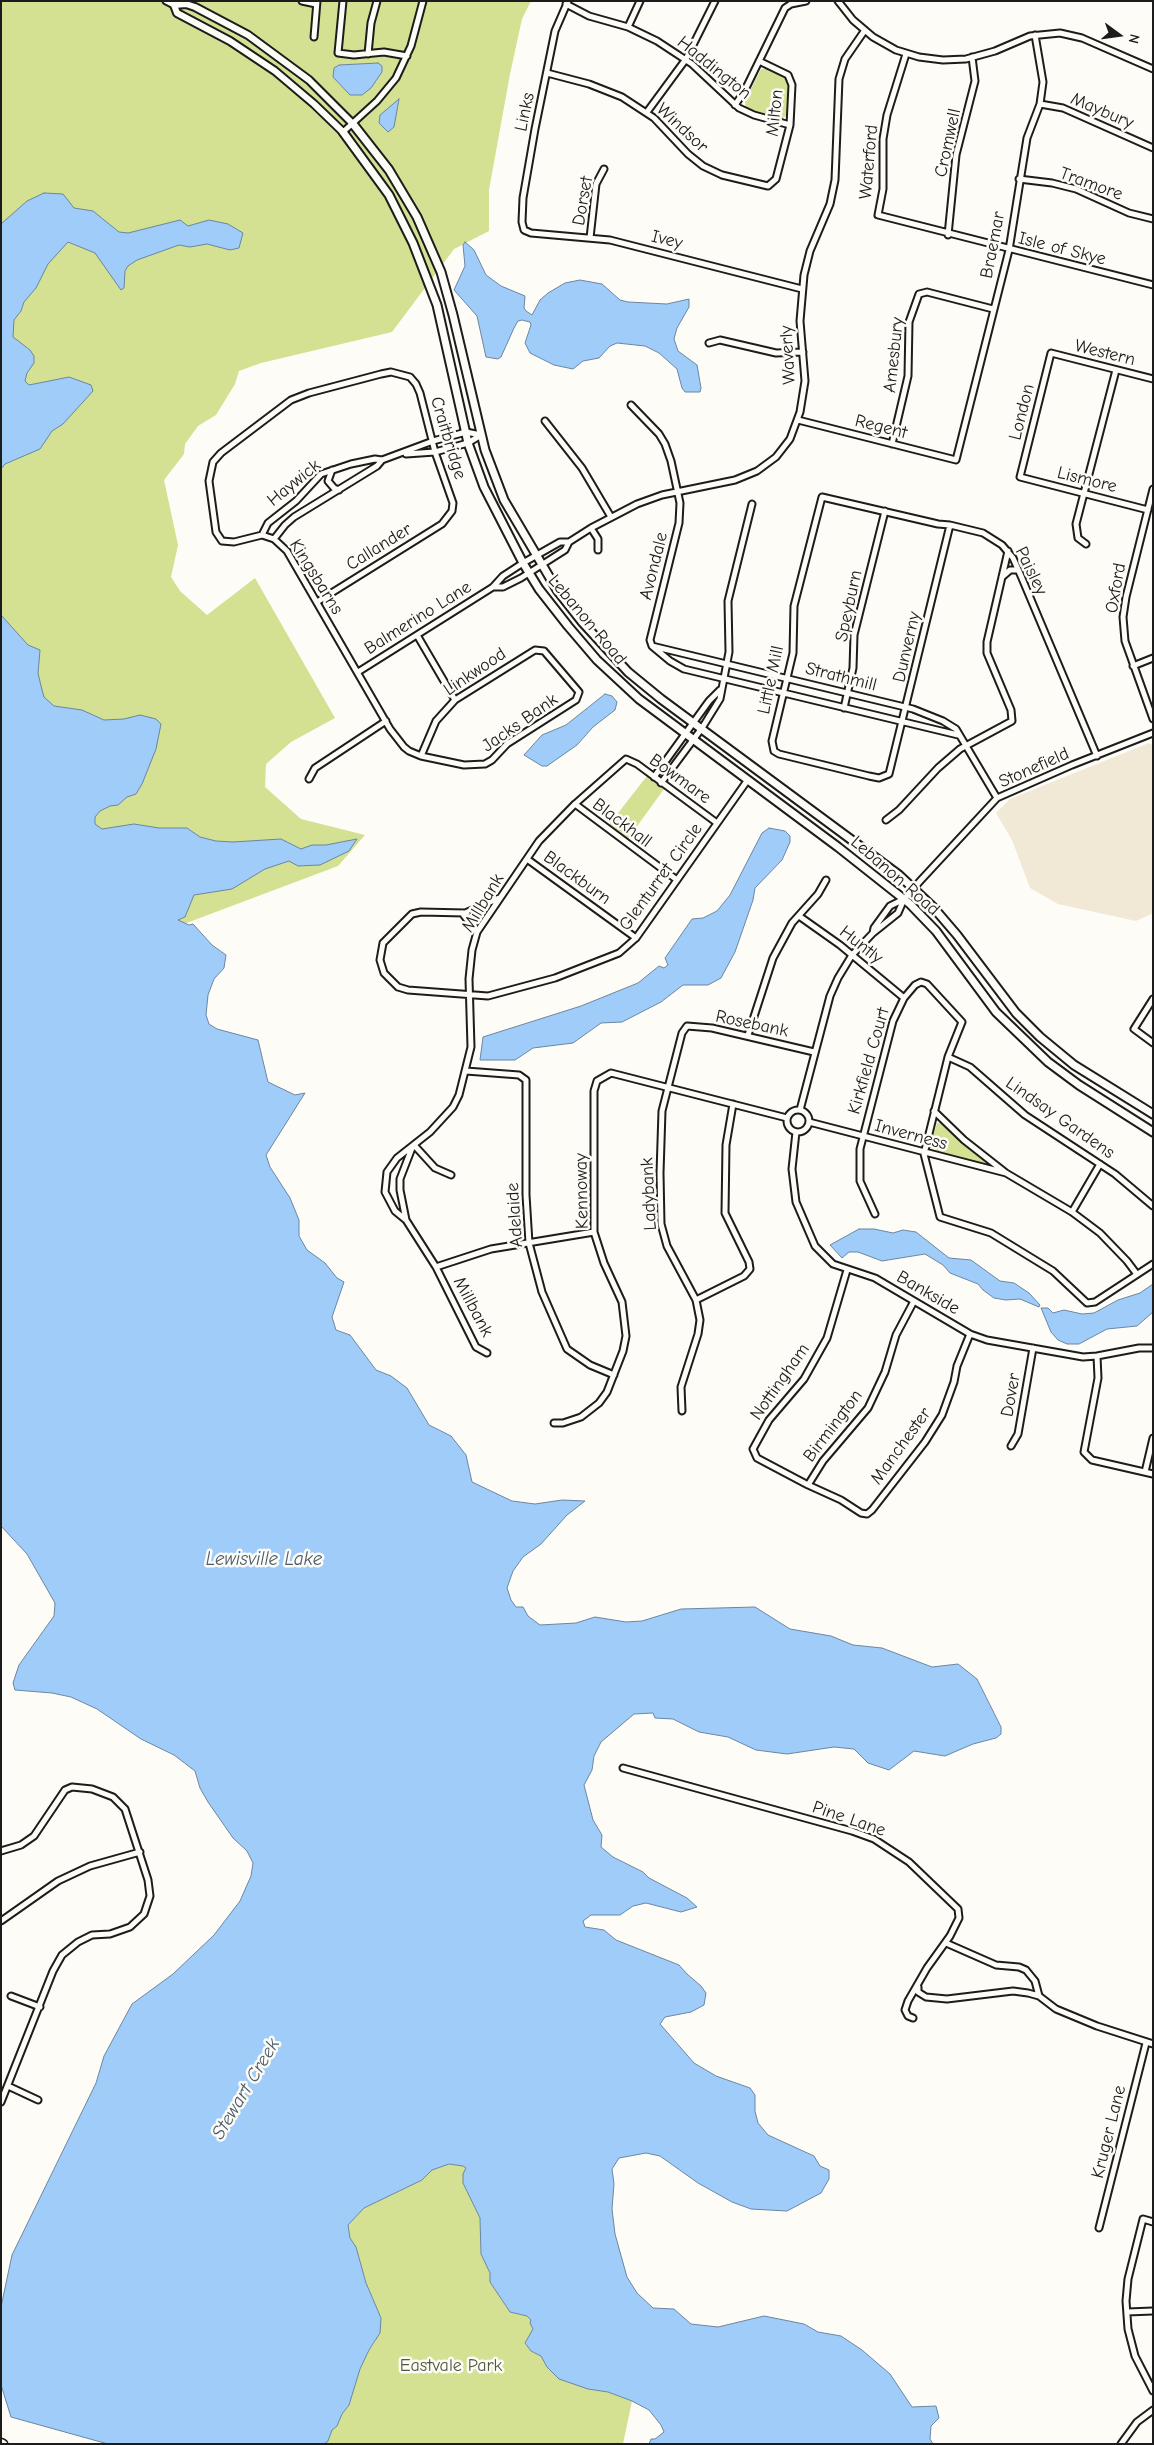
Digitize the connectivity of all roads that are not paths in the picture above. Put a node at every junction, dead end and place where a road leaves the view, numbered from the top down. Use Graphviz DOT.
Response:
graph roads {
  1 [pos="166,1"];
  2 [pos="302,1"];
  3 [pos="343,1"];
  4 [pos="377,1"];
  5 [pos="422,1"];
  6 [pos="640,1"];
  7 [pos="715,1"];
  8 [pos="806,1"];
  9 [pos="838,1"];
  10 [pos="175,3"];
  11 [pos="316,3"];
  12 [pos="567,3"];
  13 [pos="628,28"];
  14 [pos="865,30"];
  15 [pos="1035,35"];
  16 [pos="314,37"];
  17 [pos="258,42"];
  18 [pos="250,53"];
  19 [pos="368,54"];
  20 [pos="906,54"];
  21 [pos="407,56"];
  22 [pos="972,57"];
  23 [pos="686,59"];
  24 [pos="759,61"];
  25 [pos="1153,69"];
  26 [pos="548,73"];
  27 [pos="1040,104"];
  28 [pos="735,105"];
  29 [pos="647,112"];
  30 [pos="353,124"];
  31 [pos="790,125"];
  32 [pos="343,132"];
  33 [pos="1153,148"];
  34 [pos="604,169"];
  35 [pos="1019,179"];
  36 [pos="772,184"];
  37 [pos="878,215"];
  38 [pos="1153,219"];
  39 [pos="524,230"];
  40 [pos="948,235"];
  41 [pos="590,238"];
  42 [pos="1009,250"];
  43 [pos="1153,285"];
  44 [pos="802,289"];
  45 [pos="993,310"];
  46 [pos="709,343"];
  47 [pos="803,352"];
  48 [pos="1051,353"];
  49 [pos="1116,370"];
  50 [pos="410,377"];
  51 [pos="1153,379"];
  52 [pos="631,405"];
  53 [pos="798,420"];
  54 [pos="545,421"];
  55 [pos="466,432"];
  56 [pos="481,435"];
  57 [pos="445,438"];
  58 [pos="432,441"];
  59 [pos="468,443"];
  60 [pos="892,444"];
  61 [pos="448,448"];
  62 [pos="435,452"];
  63 [pos="398,455"];
  64 [pos="382,460"];
  65 [pos="956,460"];
  66 [pos="332,470"];
  67 [pos="1020,477"];
  68 [pos="1153,489"];
  69 [pos="339,490"];
  70 [pos="678,491"];
  71 [pos="1083,493"];
  72 [pos="822,497"];
  73 [pos="752,504"];
  74 [pos="290,506"];
  75 [pos="1148,510"];
  76 [pos="452,511"];
  77 [pos="886,511"];
  78 [pos="297,515"];
  79 [pos="611,517"];
  80 [pos="950,525"];
  81 [pos="591,528"];
  82 [pos="262,535"];
  83 [pos="274,539"];
  84 [pos="568,542"];
  85 [pos="1086,544"];
  86 [pos="598,550"];
  87 [pos="1008,550"];
  88 [pos="536,556"];
  89 [pos="523,563"];
  90 [pos="542,565"];
  91 [pos="1018,570"];
  92 [pos="530,573"];
  93 [pos="1001,578"];
  94 [pos="493,587"];
  95 [pos="317,602"];
  96 [pos="417,635"];
  97 [pos="652,646"];
  98 [pos="540,649"];
  99 [pos="1153,658"];
  100 [pos="727,663"];
  101 [pos="1133,666"];
  102 [pos="358,672"];
  103 [pos="723,678"];
  104 [pos="787,678"];
  105 [pos="720,690"];
  106 [pos="784,692"];
  107 [pos="847,693"];
  108 [pos="455,700"];
  109 [pos="844,708"];
  110 [pos="906,708"];
  111 [pos="1153,718"];
  112 [pos="386,721"];
  113 [pos="902,722"];
  114 [pos="693,723"];
  115 [pos="702,728"];
  116 [pos="1153,732"];
  117 [pos="684,734"];
  118 [pos="958,735"];
  119 [pos="692,740"];
  120 [pos="966,746"];
  121 [pos="421,756"];
  122 [pos="1097,756"];
  123 [pos="626,759"];
  124 [pos="473,766"];
  125 [pos="889,774"];
  126 [pos="654,777"];
  127 [pos="309,779"];
  128 [pos="747,781"];
  129 [pos="661,782"];
  130 [pos="998,798"];
  131 [pos="575,804"];
  132 [pos="886,820"];
  133 [pos="717,823"];
  134 [pos="527,859"];
  135 [pos="677,880"];
  136 [pos="826,880"];
  137 [pos="913,888"];
  138 [pos="501,897"];
  139 [pos="904,899"];
  140 [pos="462,913"];
  141 [pos="799,916"];
  142 [pos="477,932"];
  143 [pos="873,933"];
  144 [pos="636,938"];
  145 [pos="852,955"];
  146 [pos="469,995"];
  147 [pos="904,998"];
  148 [pos="1153,999"];
  149 [pos="685,1028"];
  150 [pos="748,1035"];
  151 [pos="1153,1043"];
  152 [pos="814,1052"];
  153 [pos="948,1057"];
  154 [pos="466,1071"];
  155 [pos="668,1088"];
  156 [pos="733,1104"];
  157 [pos="800,1110"];
  158 [pos="934,1111"];
  159 [pos="1153,1114"];
  160 [pos="787,1118"];
  161 [pos="809,1122"];
  162 [pos="1151,1128"];
  163 [pos="796,1132"];
  164 [pos="863,1136"];
  165 [pos="414,1145"];
  166 [pos="924,1154"];
  167 [pos="1100,1164"];
  168 [pos="1006,1174"];
  169 [pos="451,1175"];
  170 [pos="1153,1206"];
  171 [pos="1072,1212"];
  172 [pos="875,1214"];
  173 [pos="406,1220"];
  174 [pos="594,1232"];
  175 [pos="529,1243"];
  176 [pos="1153,1264"];
  177 [pos="436,1267"];
  178 [pos="847,1270"];
  179 [pos="1136,1273"];
  180 [pos="696,1300"];
  181 [pos="914,1301"];
  182 [pos="970,1334"];
  183 [pos="1033,1348"];
  184 [pos="1153,1348"];
  185 [pos="487,1353"];
  186 [pos="1098,1356"];
  187 [pos="614,1375"];
  188 [pos="682,1411"];
  189 [pos="554,1423"];
  190 [pos="1153,1438"];
  191 [pos="1011,1446"];
  192 [pos="1145,1472"];
  193 [pos="1153,1474"];
  194 [pos="808,1485"];
  195 [pos="623,1768"];
  196 [pos="1,1851"];
  197 [pos="140,1852"];
  198 [pos="1,1922"];
  199 [pos="946,1943"];
  200 [pos="918,1988"];
  201 [pos="10,1996"];
  202 [pos="1039,1996"];
  203 [pos="40,2007"];
  204 [pos="913,2018"];
  205 [pos="1146,2043"];
  206 [pos="1153,2044"];
  207 [pos="8,2086"];
  208 [pos="38,2100"];
  209 [pos="1,2102"];
  210 [pos="1153,2222"];
  211 [pos="1099,2228"];
  212 [pos="1153,2311"];
  213 [pos="1127,2312"];
  214 [pos="1153,2391"];
  215 [pos="1153,2410"];
  216 [pos="1121,2444"];
  1 -- 10 [label="street, Lebanon Road"];
  2 -- 11 [label="street"];
  3 -- 19 [label="street"];
  4 -- 19 [label="street"];
  5 -- 21 [label="street"];
  6 -- 13 [label="street"];
  7 -- 23 [label="street"];
  8 -- 24 [label="street"];
  9 -- 14 [label="street"];
  10 -- 17 [label="street, Lebanon Road"];
  10 -- 18 [label="street, Lebanon Road"];
  11 -- 16 [label="street"];
  12 -- 13 [label="street, Haddington"];
  12 -- 26 [label="street, Links"];
  13 -- 23 [label="street, Haddington"];
  14 -- 20 [label="street"];
  14 -- 44 [label="street, Waverly"];
  15 -- 22 [label="street"];
  15 -- 25 [label="street"];
  15 -- 27 [label="street, Braemar"];
  17 -- 18 [label="street"];
  17 -- 30 [label="street, Lebanon Road"];
  18 -- 32 [label="street, Lebanon Road"];
  19 -- 21 [label="street"];
  20 -- 22 [label="street"];
  20 -- 37 [label="street, Waterford"];
  21 -- 30 [label="street"];
  22 -- 40 [label="street, Cromwell"];
  23 -- 28 [label="street, Haddington"];
  23 -- 29 [label="street"];
  24 -- 28 [label="street"];
  24 -- 31 [label="street, Milton"];
  26 -- 29 [label="street, Windsor"];
  26 -- 39 [label="street, Links"];
  27 -- 33 [label="street, Maybury"];
  27 -- 35 [label="street, Braemar"];
  28 -- 31 [label="street, Haddington"];
  29 -- 36 [label="street, Windsor"];
  30 -- 32 [label="street"];
  30 -- 56 [label="main road, Lebanon Road"];
  31 -- 36 [label="street, Milton"];
  32 -- 55 [label="main road, Lebanon Road"];
  34 -- 41 [label="street, Dorset"];
  35 -- 38 [label="street, Tramore"];
  35 -- 42 [label="street, Braemar"];
  37 -- 40 [label="street, Isle of Skye"];
  39 -- 41 [label="street, Ivey"];
  40 -- 42 [label="street, Isle of Skye"];
  41 -- 44 [label="street, Ivey"];
  42 -- 43 [label="street, Isle of Skye"];
  42 -- 45 [label="street, Braemar"];
  44 -- 47 [label="street, Waverly"];
  45 -- 60 [label="street, Amesbury"];
  45 -- 65 [label="street, Braemar"];
  46 -- 47 [label="street"];
  47 -- 53 [label="street, Waverly"];
  48 -- 49 [label="street, Western"];
  48 -- 67 [label="street, London"];
  49 -- 51 [label="street, Western"];
  49 -- 71 [label="street"];
  50 -- 58 [label="street, Craitbridge"];
  50 -- 82 [label="street, Kingsbarns"];
  52 -- 70 [label="street, Avondale"];
  53 -- 60 [label="street, Regent"];
  53 -- 70 [label="street, Waverly"];
  54 -- 79 [label="street"];
  55 -- 56 [label="street, Haywick"];
  55 -- 57 [label="street, Haywick"];
  55 -- 59 [label="main road, Lebanon Road"];
  56 -- 59 [label="street, Haywick"];
  56 -- 88 [label="main road, Lebanon Road"];
  57 -- 58 [label="street, Haywick"];
  57 -- 61 [label="street"];
  58 -- 62 [label="street, Craitbridge"];
  58 -- 63 [label="street, Haywick"];
  59 -- 61 [label="street, Haywick"];
  59 -- 89 [label="main road, Lebanon Road"];
  60 -- 65 [label="street, Regent"];
  61 -- 62 [label="street, Haywick"];
  62 -- 63 [label="street, Haywick"];
  62 -- 76 [label="street, Craitbridge"];
  63 -- 64 [label="street, Haywick"];
  64 -- 66 [label="street, Haywick"];
  64 -- 69 [label="street, Haywick"];
  66 -- 69 [label="street"];
  66 -- 74 [label="street, Haywick"];
  67 -- 71 [label="street, Lismore"];
  68 -- 75 [label="street, Oxford"];
  69 -- 78 [label="street, Haywick"];
  70 -- 79 [label="street, Waverly"];
  70 -- 97 [label="street, Avondale"];
  71 -- 75 [label="street, Lismore"];
  71 -- 85 [label="street"];
  72 -- 77 [label="street, Paisley"];
  72 -- 104 [label="street, Little Mill"];
  73 -- 100 [label="street"];
  74 -- 78 [label="street"];
  74 -- 82 [label="street, Haywick"];
  75 -- 101 [label="street, Oxford"];
  76 -- 95 [label="street, Callander"];
  77 -- 80 [label="street, Paisley"];
  77 -- 107 [label="street, Speyburn"];
  78 -- 83 [label="street, Haywick"];
  79 -- 81 [label="street, Waverly"];
  80 -- 87 [label="street, Paisley"];
  80 -- 110 [label="street, Dunverny"];
  81 -- 84 [label="street, Waverly"];
  81 -- 86 [label="street"];
  82 -- 83 [label="street, Kingsbarns"];
  83 -- 95 [label="street, Kingsbarns"];
  84 -- 88 [label="street, Waverly"];
  84 -- 90 [label="street, Waverly"];
  87 -- 91 [label="street, Paisley"];
  87 -- 93 [label="street"];
  88 -- 89 [label="street, Balmerino Lane"];
  88 -- 90 [label="main road, Lebanon Road"];
  89 -- 92 [label="main road, Lebanon Road"];
  89 -- 94 [label="street, Balmerino Lane"];
  90 -- 92 [label="street, Balmerino Lane"];
  90 -- 114 [label="main road, Lebanon Road"];
  91 -- 93 [label="street"];
  91 -- 122 [label="street, Paisley"];
  92 -- 94 [label="street, Balmerino Lane"];
  92 -- 117 [label="main road, Lebanon Road"];
  93 -- 120 [label="street"];
  94 -- 96 [label="street, Balmerino Lane"];
  95 -- 102 [label="street, Kingsbarns"];
  96 -- 102 [label="street, Balmerino Lane"];
  96 -- 108 [label="street"];
  97 -- 100 [label="street, Strathmill"];
  97 -- 103 [label="street, Strathmill"];
  98 -- 108 [label="street, Linkwood"];
  98 -- 124 [label="street, Jacks Bank"];
  99 -- 101 [label="street"];
  100 -- 103 [label="street"];
  100 -- 104 [label="street, Strathmill"];
  101 -- 111 [label="street, Oxford"];
  102 -- 112 [label="street, Kingsbarns"];
  103 -- 105 [label="street"];
  103 -- 106 [label="street, Strathmill"];
  104 -- 106 [label="street, Little Mill"];
  104 -- 107 [label="street, Strathmill"];
  105 -- 114 [label="street"];
  105 -- 115 [label="street"];
  106 -- 109 [label="street, Strathmill"];
  106 -- 125 [label="street, Little Mill"];
  107 -- 109 [label="street, Speyburn"];
  107 -- 110 [label="street, Strathmill"];
  108 -- 121 [label="street, Linkwood"];
  109 -- 113 [label="street, Strathmill"];
  110 -- 113 [label="street, Dunverny"];
  110 -- 118 [label="street, Strathmill"];
  112 -- 121 [label="street, Kingsbarns"];
  112 -- 127 [label="street"];
  113 -- 118 [label="street, Strathmill"];
  113 -- 125 [label="street, Dunverny"];
  114 -- 115 [label="main road, Lebanon Road"];
  114 -- 117 [label="street"];
  115 -- 119 [label="street"];
  115 -- 137 [label="main road, Lebanon Road"];
  116 -- 122 [label="street, Stonefield"];
  117 -- 119 [label="main road, Lebanon Road"];
  117 -- 126 [label="street"];
  118 -- 120 [label="street, Strathmill"];
  119 -- 128 [label="main road, Lebanon Road"];
  119 -- 129 [label="street"];
  120 -- 130 [label="street, Strathmill"];
  120 -- 132 [label="street"];
  121 -- 124 [label="street, Kingsbarns"];
  122 -- 130 [label="street, Stonefield"];
  123 -- 126 [label="street, Bowmare"];
  123 -- 131 [label="street, Millbank"];
  126 -- 129 [label="street, Bowmare"];
  128 -- 133 [label="street, Glenturret Circle"];
  128 -- 139 [label="main road, Lebanon Road"];
  129 -- 133 [label="street, Bowmare"];
  130 -- 137 [label="street, Stonefield"];
  131 -- 134 [label="street, Millbank"];
  131 -- 135 [label="street, Blackhall"];
  133 -- 135 [label="street, Glenturret Circle"];
  134 -- 138 [label="street, Millbank"];
  134 -- 144 [label="street, Blackburn"];
  135 -- 144 [label="street, Glenturret Circle"];
  136 -- 141 [label="street"];
  137 -- 139 [label="street, Stonefield"];
  137 -- 159 [label="main road, Lebanon Road"];
  138 -- 140 [label="street, Glenturret Circle"];
  138 -- 142 [label="street, Millbank"];
  139 -- 143 [label="street"];
  139 -- 143 [label="street"];
  139 -- 162 [label="main road, Lebanon Road"];
  140 -- 142 [label="street"];
  140 -- 146 [label="street, Glenturret Circle"];
  141 -- 145 [label="street, Huntly"];
  141 -- 150 [label="street"];
  142 -- 146 [label="street, Millbank"];
  143 -- 145 [label="street"];
  144 -- 146 [label="street, Glenturret Circle"];
  145 -- 147 [label="street, Huntly"];
  145 -- 152 [label="street"];
  146 -- 154 [label="street, Millbank"];
  147 -- 153 [label="street, Kirkfield Court"];
  147 -- 164 [label="street, Kirkfield Court"];
  148 -- 151 [label="street"];
  149 -- 150 [label="street, Rosebank"];
  149 -- 155 [label="street, Ladybank"];
  150 -- 152 [label="street, Rosebank"];
  152 -- 157 [label="street"];
  153 -- 158 [label="street"];
  153 -- 167 [label="street, Lindsay Gardens"];
  154 -- 165 [label="street, Millbank"];
  154 -- 175 [label="street, Adelaide"];
  155 -- 156 [label="street"];
  155 -- 174 [label="street, Kennoway"];
  155 -- 180 [label="street, Ladybank"];
  156 -- 160 [label="street"];
  156 -- 180 [label="street"];
  157 -- 160 [label="street"];
  157 -- 161 [label="street"];
  158 -- 166 [label="street"];
  158 -- 168 [label="street, Inverness"];
  160 -- 163 [label="street"];
  161 -- 163 [label="street"];
  161 -- 164 [label="street, Inverness"];
  163 -- 178 [label="street, Bankside"];
  164 -- 166 [label="street, Inverness"];
  164 -- 172 [label="street, Kirkfield Court"];
  165 -- 169 [label="street"];
  165 -- 173 [label="street, Millbank"];
  165 -- 173 [label="street, Millbank"];
  166 -- 168 [label="street, Inverness"];
  166 -- 179 [label="street"];
  167 -- 170 [label="street, Lindsay Gardens"];
  167 -- 171 [label="street"];
  168 -- 171 [label="street, Inverness"];
  171 -- 179 [label="street, Inverness"];
  173 -- 177 [label="street, Millbank"];
  174 -- 175 [label="street"];
  174 -- 187 [label="street, Kennoway"];
  175 -- 177 [label="street"];
  175 -- 187 [label="street, Adelaide"];
  176 -- 179 [label="street"];
  177 -- 185 [label="street, Millbank"];
  178 -- 181 [label="street, Bankside"];
  178 -- 194 [label="street, Nottingham"];
  180 -- 188 [label="street, Ladybank"];
  181 -- 182 [label="street, Bankside"];
  181 -- 194 [label="street, Birmington"];
  182 -- 183 [label="street, Bankside"];
  182 -- 194 [label="street, Manchester"];
  183 -- 186 [label="street, Bankside"];
  183 -- 191 [label="street, Dover"];
  184 -- 186 [label="street, Bankside"];
  186 -- 192 [label="street"];
  187 -- 189 [label="street, Kennoway"];
  190 -- 192 [label="street"];
  192 -- 193 [label="street"];
  195 -- 199 [label="street, Pine Lane"];
  196 -- 197 [label="street"];
  197 -- 198 [label="street"];
  197 -- 203 [label="street"];
  199 -- 200 [label="street, Pine Lane"];
  199 -- 202 [label="street"];
  200 -- 202 [label="street"];
  200 -- 204 [label="street, Pine Lane"];
  201 -- 203 [label="street"];
  202 -- 205 [label="street"];
  203 -- 207 [label="street"];
  205 -- 206 [label="street"];
  205 -- 211 [label="street, Kruger Lane"];
  207 -- 208 [label="street"];
  207 -- 209 [label="street"];
  210 -- 213 [label="street"];
  212 -- 213 [label="street"];
  213 -- 214 [label="street"];
  215 -- 216 [label="street"];
}
